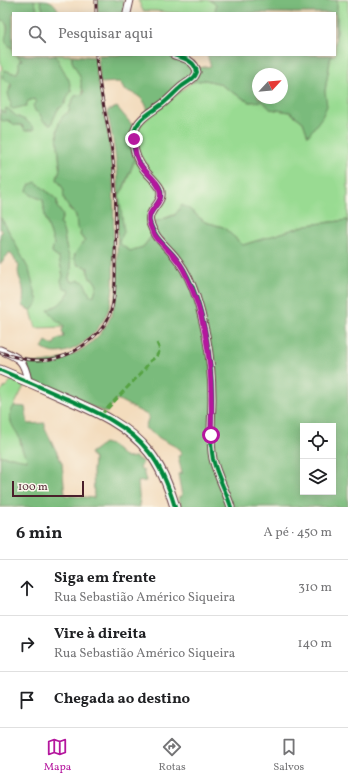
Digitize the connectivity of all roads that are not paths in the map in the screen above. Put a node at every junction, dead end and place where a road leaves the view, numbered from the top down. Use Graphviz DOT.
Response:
graph roads {
  1 [pos="124,0"];
  2 [pos="130,0"];
  3 [pos="127,12"];
  4 [pos="127,12"];
  5 [pos="177,56"];
  6 [pos="0,350"];
  7 [pos="0,370"];
  8 [pos="28,381"];
  9 [pos="175,507"];
  10 [pos="231,507"];
  1 -- 3 [label="street"];
  2 -- 4 [label="street"];
  5 -- 10 [label="street"];
  6 -- 8 [label="street"];
  7 -- 8 [label="main road"];
  8 -- 9 [label="main road"];
}
